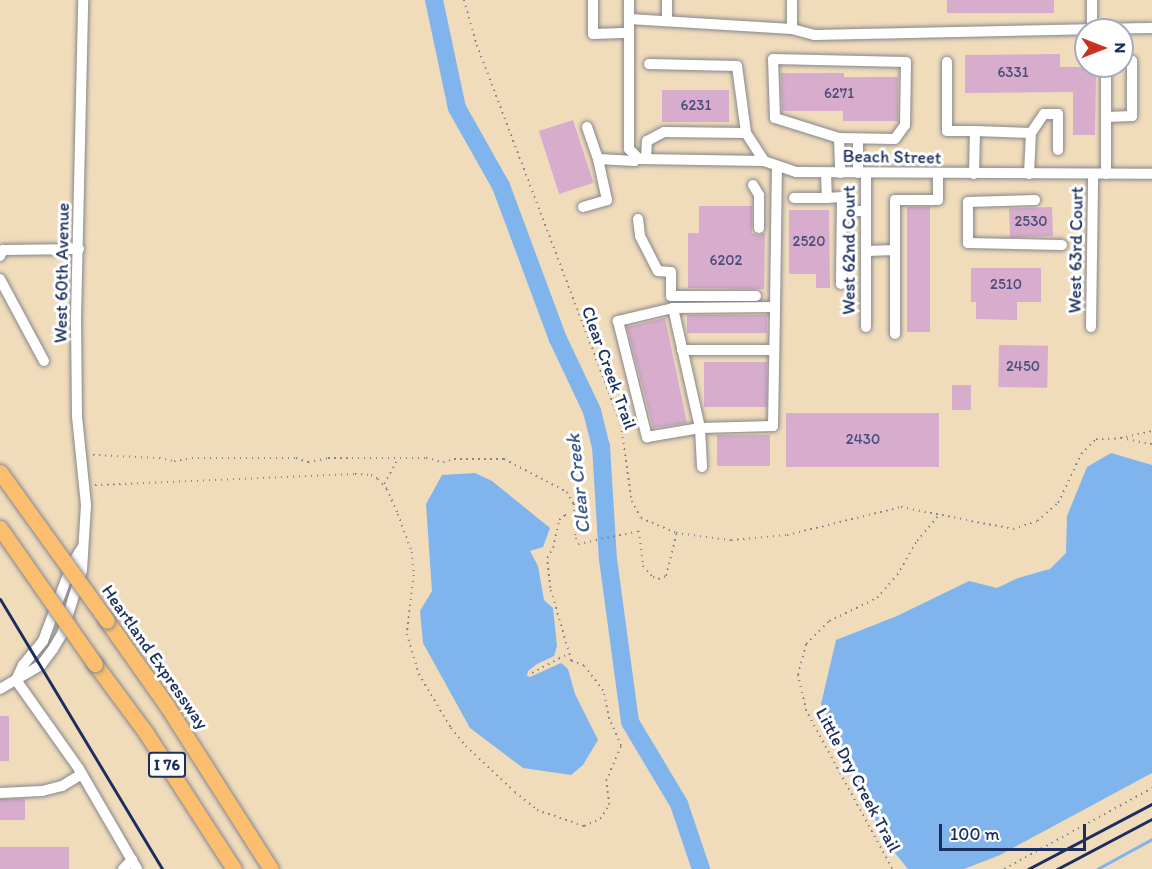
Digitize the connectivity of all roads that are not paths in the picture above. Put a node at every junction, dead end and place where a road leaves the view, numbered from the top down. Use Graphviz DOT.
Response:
graph roads {
  1 [pos="83,0"];
  2 [pos="593,0"];
  3 [pos="629,0"];
  4 [pos="667,0"];
  5 [pos="792,0"];
  6 [pos="1092,0"];
  7 [pos="1092,18"];
  8 [pos="629,19"];
  9 [pos="667,20"];
  10 [pos="1134,28"];
  11 [pos="1152,28"];
  12 [pos="792,29"];
  13 [pos="1074,29"];
  14 [pos="629,33"];
  15 [pos="947,63"];
  16 [pos="650,64"];
  17 [pos="1106,78"];
  18 [pos="1132,78"];
  19 [pos="1106,117"];
  20 [pos="587,127"];
  21 [pos="975,131"];
  22 [pos="746,133"];
  23 [pos="1031,133"];
  24 [pos="839,138"];
  25 [pos="858,138"];
  26 [pos="1058,150"];
  27 [pos="634,158"];
  28 [pos="598,159"];
  29 [pos="646,159"];
  30 [pos="764,161"];
  31 [pos="777,166"];
  32 [pos="826,173"];
  33 [pos="840,173"];
  34 [pos="862,173"];
  35 [pos="939,174"];
  36 [pos="974,174"];
  37 [pos="1029,174"];
  38 [pos="1106,174"];
  39 [pos="1152,174"];
  40 [pos="1093,175"];
  41 [pos="753,185"];
  42 [pos="794,198"];
  43 [pos="827,198"];
  44 [pos="1035,200"];
  45 [pos="583,207"];
  46 [pos="842,211"];
  47 [pos="866,211"];
  48 [pos="638,219"];
  49 [pos="759,228"];
  50 [pos="1062,245"];
  51 [pos="79,249"];
  52 [pos="895,250"];
  53 [pos="866,251"];
  54 [pos="0,256"];
  55 [pos="0,279"];
  56 [pos="841,284"];
  57 [pos="756,296"];
  58 [pos="775,307"];
  59 [pos="673,309"];
  60 [pos="866,327"];
  61 [pos="1091,327"];
  62 [pos="895,334"];
  63 [pos="682,350"];
  64 [pos="774,351"];
  65 [pos="44,361"];
  66 [pos="700,428"];
  67 [pos="702,467"];
  68 [pos="0,472"];
  69 [pos="0,528"];
  70 [pos="16,680"];
  71 [pos="0,689"];
  72 [pos="82,774"];
  73 [pos="211,774"];
  74 [pos="0,793"];
  75 [pos="135,864"];
  76 [pos="123,869"];
  77 [pos="234,869"];
  78 [pos="271,869"];
  79 [pos="281,869"];
  1 -- 51 [label="street, West 60th Avenue"];
  2 -- 14 [label="street"];
  3 -- 8 [label="street"];
  4 -- 9 [label="street"];
  5 -- 12 [label="street"];
  6 -- 7 [label="street"];
  8 -- 9 [label="street"];
  8 -- 14 [label="street"];
  9 -- 12 [label="street"];
  10 -- 11 [label="street"];
  12 -- 13 [label="street"];
  14 -- 27 [label="street"];
  15 -- 21 [label="street"];
  16 -- 22 [label="street"];
  17 -- 19 [label="street"];
  18 -- 19 [label="street"];
  19 -- 38 [label="street"];
  20 -- 28 [label="street"];
  21 -- 23 [label="street"];
  21 -- 36 [label="street"];
  22 -- 29 [label="street"];
  22 -- 30 [label="street"];
  23 -- 26 [label="street"];
  23 -- 37 [label="street"];
  24 -- 25 [label="street"];
  24 -- 25 [label="street"];
  24 -- 33 [label="street"];
  25 -- 34 [label="street, West 62nd Court"];
  27 -- 28 [label="street, Beach Street"];
  27 -- 29 [label="street, Beach Street"];
  28 -- 45 [label="street"];
  29 -- 30 [label="street, Beach Street"];
  30 -- 31 [label="street, Beach Street"];
  31 -- 32 [label="street, Beach Street"];
  31 -- 58 [label="street"];
  32 -- 33 [label="street, Beach Street"];
  32 -- 43 [label="street"];
  33 -- 34 [label="street, Beach Street"];
  34 -- 35 [label="street, Beach Street"];
  34 -- 47 [label="street, West 62nd Court"];
  35 -- 36 [label="street, Beach Street"];
  35 -- 52 [label="street"];
  36 -- 37 [label="street, Beach Street"];
  37 -- 40 [label="street, Beach Street"];
  38 -- 39 [label="street, Beach Street"];
  38 -- 40 [label="street, Beach Street"];
  40 -- 61 [label="street, West 63rd Court"];
  41 -- 49 [label="street"];
  42 -- 43 [label="street"];
  43 -- 46 [label="street"];
  44 -- 50 [label="street"];
  46 -- 47 [label="street"];
  46 -- 56 [label="street"];
  47 -- 53 [label="street, West 62nd Court"];
  48 -- 57 [label="street"];
  51 -- 54 [label="street"];
  51 -- 70 [label="street, West 60th Avenue"];
  52 -- 53 [label="street"];
  52 -- 62 [label="street"];
  53 -- 60 [label="street, West 62nd Court"];
  55 -- 65 [label="street"];
  58 -- 59 [label="street"];
  58 -- 64 [label="street"];
  59 -- 63 [label="street"];
  59 -- 66 [label="street"];
  63 -- 64 [label="street"];
  63 -- 66 [label="street"];
  64 -- 66 [label="street"];
  66 -- 67 [label="street"];
  68 -- 73 [label="highway, Heartland Expressway / I 76, bridge"];
  69 -- 77 [label="highway, I 76, bridge"];
  70 -- 71 [label="street, West 60th Avenue"];
  70 -- 72 [label="street"];
  72 -- 74 [label="street"];
  72 -- 75 [label="street"];
  73 -- 78 [label="highway, Heartland Expressway / I 76"];
  73 -- 79 [label="highway"];
  75 -- 76 [label="street"];
}
